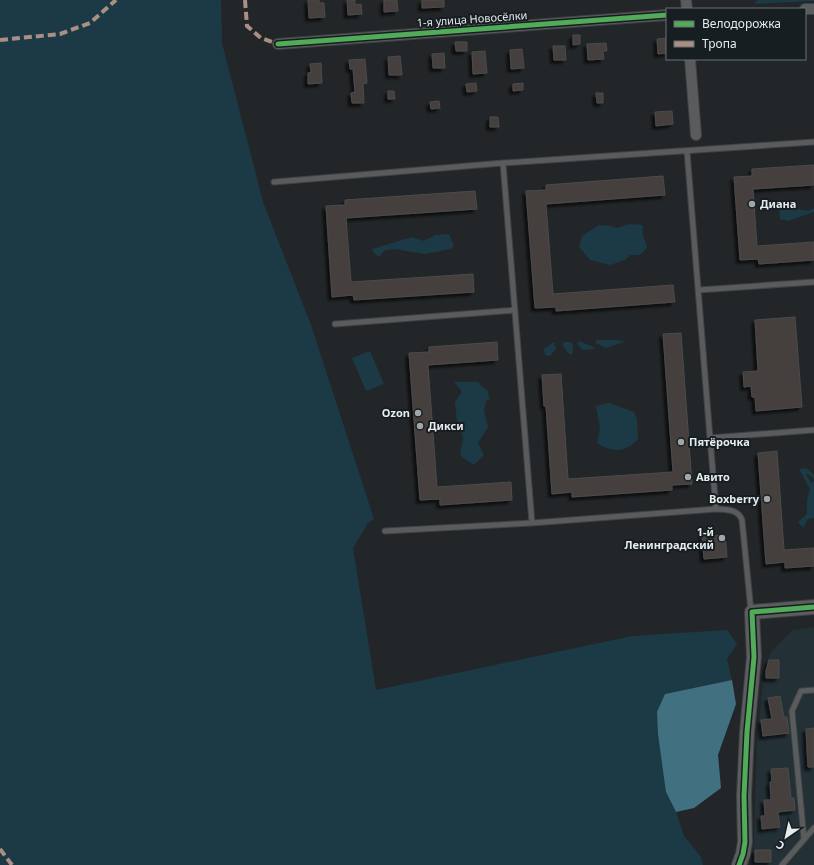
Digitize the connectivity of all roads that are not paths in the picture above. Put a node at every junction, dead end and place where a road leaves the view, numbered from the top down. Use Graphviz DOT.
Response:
graph roads {
  1 [pos="666,15"];
  2 [pos="278,44"];
  3 [pos="690,60"];
  4 [pos="696,135"];
  5 [pos="814,142"];
  6 [pos="688,151"];
  7 [pos="503,163"];
  8 [pos="274,182"];
  9 [pos="814,282"];
  10 [pos="699,290"];
  11 [pos="514,310"];
  12 [pos="335,324"];
  13 [pos="814,430"];
  14 [pos="710,438"];
  15 [pos="716,509"];
  16 [pos="532,523"];
  17 [pos="385,532"];
  18 [pos="814,607"];
  19 [pos="752,612"];
  20 [pos="814,690"];
  21 [pos="814,828"];
  22 [pos="804,839"];
  23 [pos="739,865"];
  24 [pos="782,865"];
  1 -- 2 [label="street, 1-я улица Новосёлки"];
  3 -- 4 [label="street"];
  5 -- 6 [label="lane"];
  6 -- 7 [label="lane"];
  6 -- 10 [label="lane"];
  7 -- 8 [label="lane"];
  7 -- 11 [label="lane"];
  9 -- 10 [label="lane"];
  10 -- 14 [label="lane"];
  11 -- 12 [label="lane"];
  11 -- 16 [label="lane"];
  13 -- 14 [label="lane"];
  14 -- 15 [label="lane"];
  15 -- 16 [label="lane"];
  15 -- 19 [label="lane"];
  16 -- 17 [label="lane"];
  18 -- 19 [label="street"];
  19 -- 23 [label="street"];
  20 -- 22 [label="lane"];
  21 -- 22 [label="lane"];
  22 -- 24 [label="lane"];
}
